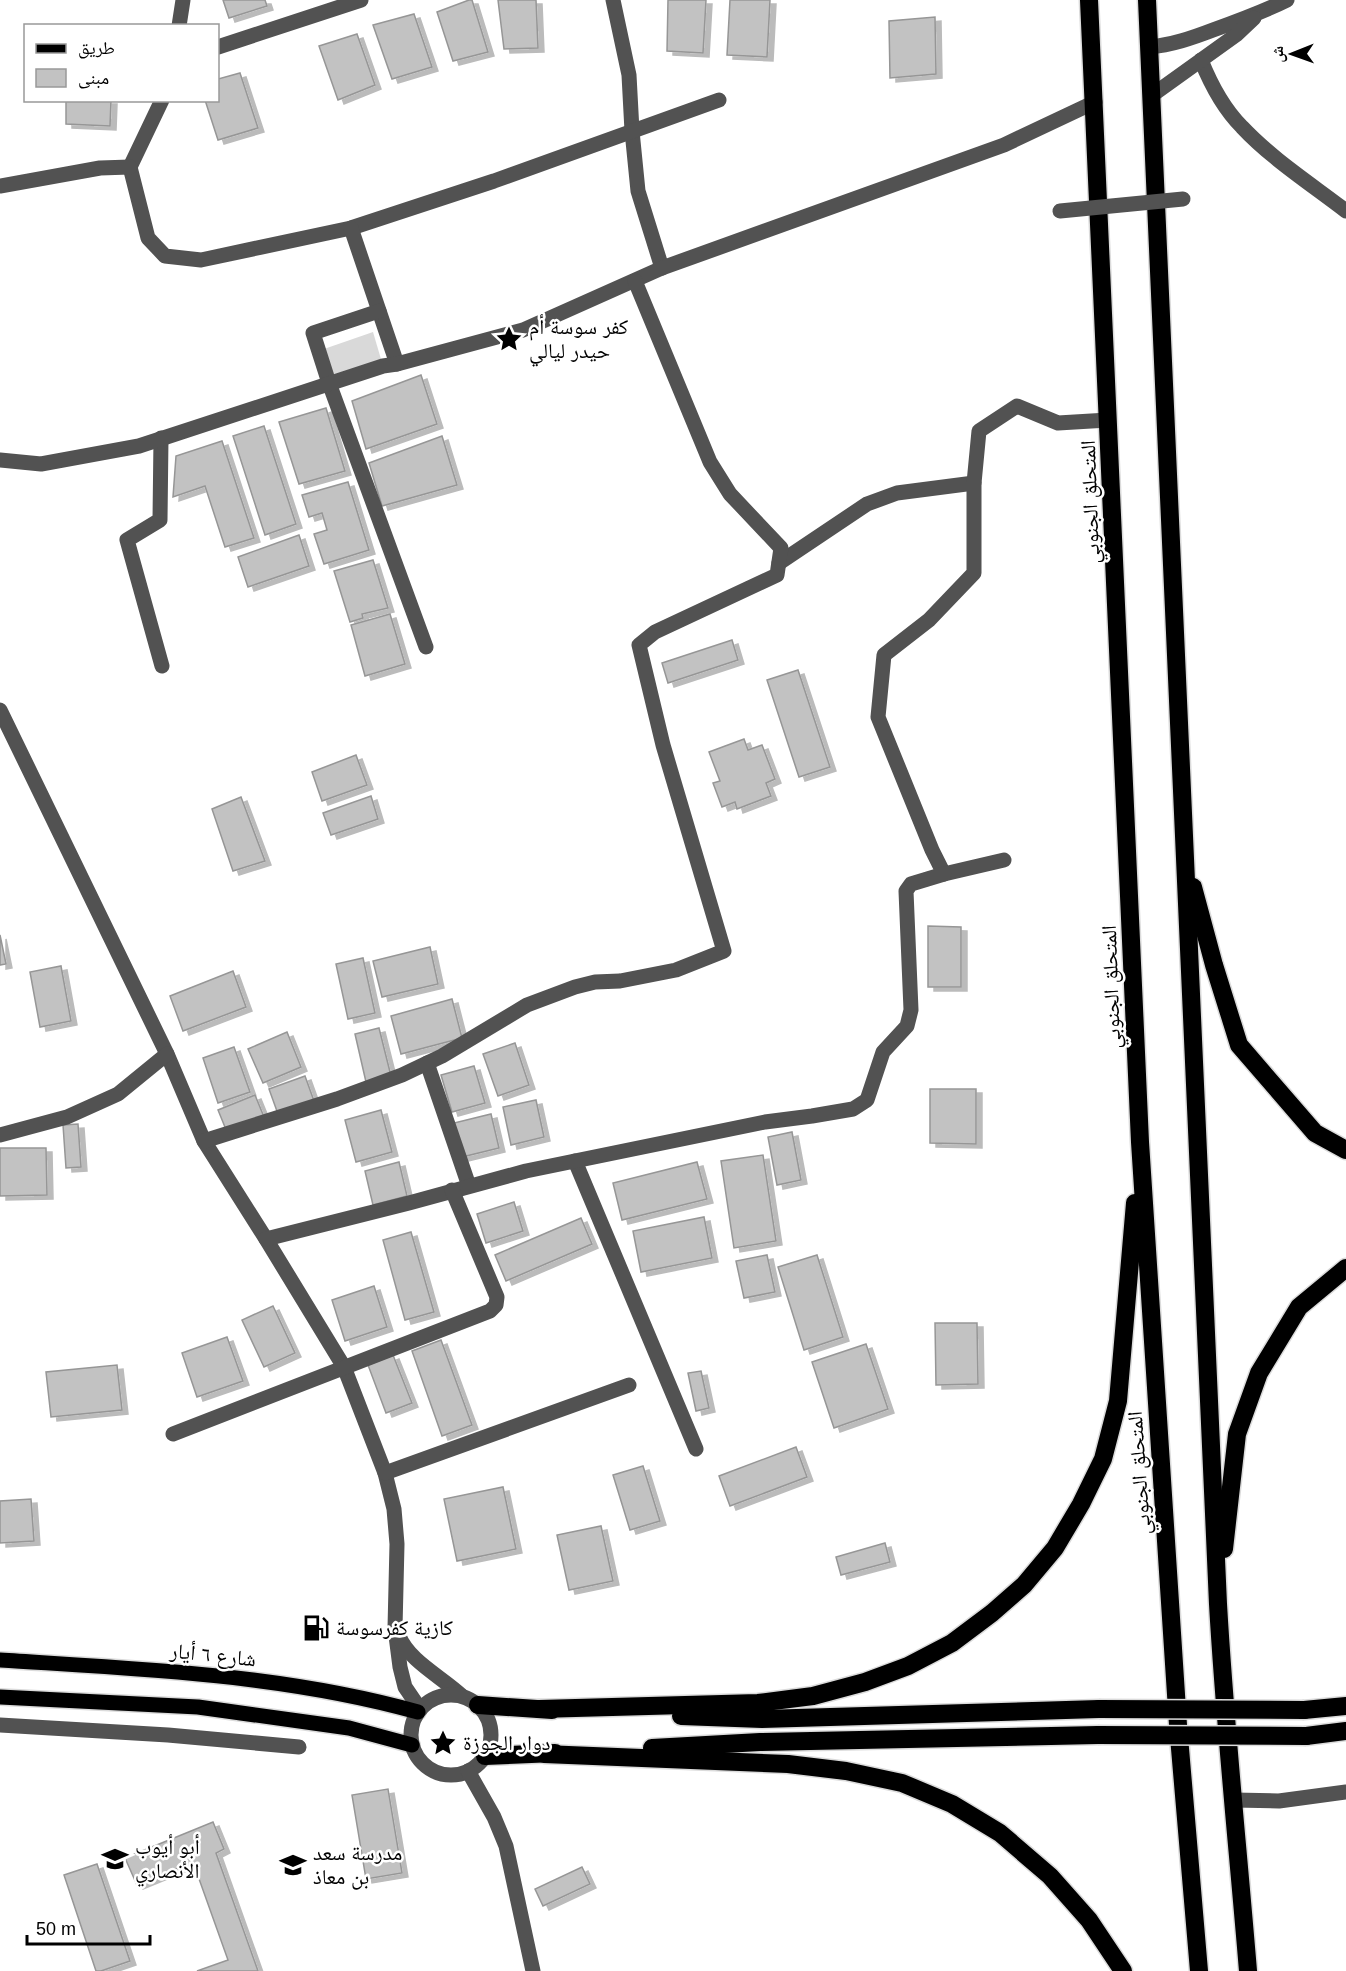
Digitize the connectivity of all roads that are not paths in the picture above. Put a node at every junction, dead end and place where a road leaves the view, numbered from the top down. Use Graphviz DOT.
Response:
graph roads {
  1 [pos="183,0"];
  2 [pos="361,0"];
  3 [pos="613,0"];
  4 [pos="1089,0"];
  5 [pos="1147,0"];
  6 [pos="1287,0"];
  7 [pos="1258,14"];
  8 [pos="179,24"];
  9 [pos="219,47"];
  10 [pos="1149,47"];
  11 [pos="1201,60"];
  12 [pos="1151,96"];
  13 [pos="718,100"];
  14 [pos="161,102"];
  15 [pos="1095,102"];
  16 [pos="632,131"];
  17 [pos="130,167"];
  18 [pos="0,186"];
  19 [pos="1184,199"];
  20 [pos="1060,211"];
  21 [pos="1346,211"];
  22 [pos="351,228"];
  23 [pos="662,268"];
  24 [pos="635,280"];
  25 [pos="379,311"];
  26 [pos="397,364"];
  27 [pos="329,383"];
  28 [pos="1108,420"];
  29 [pos="161,438"];
  30 [pos="0,460"];
  31 [pos="974,483"];
  32 [pos="779,563"];
  33 [pos="426,647"];
  34 [pos="162,666"];
  35 [pos="2,719"];
  36 [pos="1184,855"];
  37 [pos="1004,860"];
  38 [pos="944,874"];
  39 [pos="167,1054"];
  40 [pos="427,1063"];
  41 [pos="0,1135"];
  42 [pos="204,1141"];
  43 [pos="1140,1142"];
  44 [pos="1346,1150"];
  45 [pos="575,1161"];
  46 [pos="469,1186"];
  47 [pos="452,1190"];
  48 [pos="266,1239"];
  49 [pos="1346,1268"];
  50 [pos="344,1367"];
  51 [pos="629,1385"];
  52 [pos="173,1434"];
  53 [pos="696,1449"];
  54 [pos="384,1473"];
  55 [pos="1218,1604"];
  56 [pos="395,1628"];
  57 [pos="0,1660"];
  58 [pos="462,1696"];
  59 [pos="0,1697"];
  60 [pos="478,1706"];
  61 [pos="1346,1706"];
  62 [pos="539,1709"];
  63 [pos="419,1710"];
  64 [pos="0,1725"];
  65 [pos="1346,1731"];
  66 [pos="412,1744"];
  67 [pos="299,1747"];
  68 [pos="544,1754"];
  69 [pos="485,1756"];
  70 [pos="468,1771"];
  71 [pos="1346,1792"];
  72 [pos="1234,1800"];
  73 [pos="533,1971"];
  74 [pos="1123,1971"];
  75 [pos="1199,1971"];
  76 [pos="1248,1971"];
  1 -- 8 [label="street"];
  2 -- 9 [label="street"];
  3 -- 16 [label="street"];
  4 -- 15 [label="highway, المتحلق الجنوبي"];
  5 -- 10 [label="highway"];
  6 -- 7 [label="street"];
  7 -- 10 [label="street"];
  7 -- 11 [label="street"];
  10 -- 12 [label="highway"];
  11 -- 12 [label="street"];
  11 -- 21 [label="street"];
  12 -- 36 [label="highway"];
  13 -- 16 [label="street"];
  14 -- 17 [label="street"];
  15 -- 23 [label="street"];
  15 -- 28 [label="highway, المتحلق الجنوبي"];
  16 -- 22 [label="street"];
  16 -- 23 [label="street"];
  17 -- 18 [label="street"];
  17 -- 22 [label="street"];
  19 -- 20 [label="street, bridge"];
  22 -- 25 [label="street"];
  23 -- 24 [label="street"];
  24 -- 26 [label="street"];
  24 -- 32 [label="street"];
  25 -- 26 [label="street"];
  25 -- 27 [label="street"];
  26 -- 27 [label="street"];
  27 -- 29 [label="street"];
  27 -- 33 [label="street"];
  28 -- 31 [label="street"];
  28 -- 43 [label="highway, المتحلق الجنوبي"];
  29 -- 30 [label="street"];
  29 -- 34 [label="street"];
  31 -- 32 [label="street"];
  31 -- 38 [label="street"];
  32 -- 40 [label="street"];
  35 -- 39 [label="street"];
  36 -- 44 [label="highway"];
  36 -- 55 [label="highway"];
  37 -- 38 [label="street"];
  38 -- 45 [label="street"];
  39 -- 41 [label="street"];
  39 -- 42 [label="street"];
  40 -- 42 [label="street"];
  40 -- 46 [label="street"];
  42 -- 48 [label="street"];
  43 -- 62 [label="highway"];
  43 -- 75 [label="highway, المتحلق الجنوبي"];
  45 -- 46 [label="street"];
  45 -- 53 [label="street"];
  46 -- 47 [label="street"];
  47 -- 48 [label="street"];
  47 -- 50 [label="street"];
  48 -- 50 [label="street"];
  49 -- 55 [label="highway"];
  50 -- 52 [label="street"];
  50 -- 54 [label="street"];
  51 -- 54 [label="street"];
  54 -- 56 [label="street"];
  55 -- 72 [label="highway"];
  56 -- 58 [label="street"];
  56 -- 63 [label="street"];
  57 -- 63 [label="main road, شارع ٦ أيار"];
  58 -- 60 [label="street"];
  58 -- 63 [label="street"];
  59 -- 66 [label="main road"];
  60 -- 62 [label="highway"];
  60 -- 69 [label="street"];
  61 -- 62 [label="highway, bridge"];
  63 -- 66 [label="street"];
  64 -- 67 [label="street"];
  65 -- 68 [label="highway, bridge"];
  66 -- 70 [label="street"];
  68 -- 69 [label="highway"];
  68 -- 74 [label="highway"];
  69 -- 70 [label="street"];
  70 -- 73 [label="street"];
  71 -- 72 [label="street"];
  72 -- 76 [label="highway"];
}
